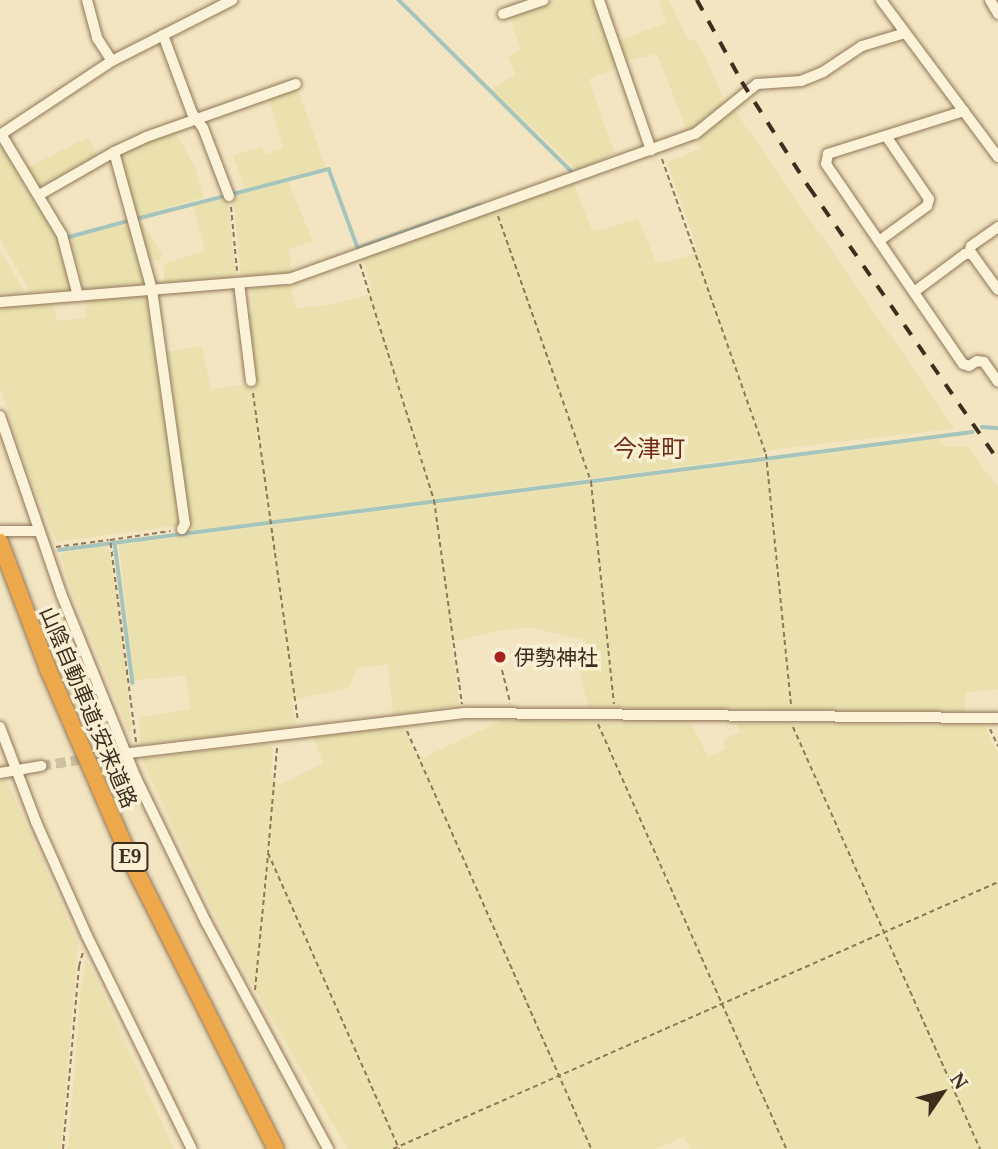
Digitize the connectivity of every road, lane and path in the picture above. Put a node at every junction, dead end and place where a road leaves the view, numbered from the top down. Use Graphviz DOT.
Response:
graph roads {
  1 [pos="87,0"];
  2 [pos="232,0"];
  3 [pos="544,0"];
  4 [pos="599,0"];
  5 [pos="881,0"];
  6 [pos="990,0"];
  7 [pos="503,14"];
  8 [pos="998,14"];
  9 [pos="905,33"];
  10 [pos="163,35"];
  11 [pos="112,61"];
  12 [pos="296,84"];
  13 [pos="964,111"];
  14 [pos="196,120"];
  15 [pos="0,134"];
  16 [pos="886,136"];
  17 [pos="654,149"];
  18 [pos="114,152"];
  19 [pos="998,157"];
  20 [pos="39,195"];
  21 [pos="229,195"];
  22 [pos="494,205"];
  23 [pos="998,227"];
  24 [pos="879,241"];
  25 [pos="356,253"];
  26 [pos="969,254"];
  27 [pos="239,283"];
  28 [pos="152,290"];
  29 [pos="998,290"];
  30 [pos="914,292"];
  31 [pos="78,296"];
  32 [pos="0,302"];
  33 [pos="251,381"];
  34 [pos="998,382"];
  35 [pos="0,416"];
  36 [pos="182,529"];
  37 [pos="0,531"];
  38 [pos="38,531"];
  39 [pos="110,540"];
  40 [pos="44,548"];
  41 [pos="2,553"];
  42 [pos="502,670"];
  43 [pos="512,712"];
  44 [pos="464,713"];
  45 [pos="595,714"];
  46 [pos="615,714"];
  47 [pos="792,716"];
  48 [pos="986,718"];
  49 [pos="998,718"];
  50 [pos="402,721"];
  51 [pos="0,727"];
  52 [pos="300,732"];
  53 [pos="278,734"];
  54 [pos="998,746"];
  55 [pos="129,751"];
  56 [pos="104,756"];
  57 [pos="41,766"];
  58 [pos="16,771"];
  59 [pos="0,773"];
  60 [pos="268,853"];
  61 [pos="998,882"];
  62 [pos="884,932"];
  63 [pos="79,966"];
  64 [pos="249,1003"];
  65 [pos="722,1005"];
  66 [pos="560,1078"];
  67 [pos="398,1148"];
  68 [pos="63,1149"];
  69 [pos="192,1149"];
  70 [pos="268,1149"];
  71 [pos="276,1149"];
  72 [pos="328,1149"];
  73 [pos="393,1149"];
  74 [pos="591,1149"];
  75 [pos="786,1149"];
  76 [pos="980,1149"];
  1 -- 11 [label="street"];
  2 -- 10 [label="street"];
  3 -- 7 [label="street"];
  4 -- 17 [label="street"];
  5 -- 9 [label="street"];
  6 -- 8 [label="street"];
  9 -- 13 [label="street"];
  9 -- 17 [label="street"];
  10 -- 11 [label="street"];
  10 -- 14 [label="street"];
  11 -- 15 [label="street"];
  12 -- 14 [label="street"];
  13 -- 16 [label="street"];
  13 -- 19 [label="street"];
  14 -- 18 [label="street"];
  14 -- 21 [label="street"];
  15 -- 20 [label="street"];
  16 -- 24 [label="street"];
  16 -- 24 [label="street"];
  17 -- 22 [label="street"];
  17 -- 47 [label="path"];
  18 -- 20 [label="street"];
  18 -- 28 [label="street"];
  20 -- 31 [label="street"];
  21 -- 27 [label="path"];
  22 -- 25 [label="street"];
  22 -- 46 [label="path"];
  23 -- 26 [label="street"];
  24 -- 30 [label="street"];
  25 -- 27 [label="street"];
  25 -- 44 [label="path"];
  26 -- 29 [label="street"];
  26 -- 30 [label="street"];
  27 -- 28 [label="street"];
  27 -- 33 [label="street"];
  28 -- 31 [label="street"];
  28 -- 36 [label="street"];
  30 -- 34 [label="street"];
  31 -- 32 [label="street"];
  33 -- 52 [label="path"];
  35 -- 38 [label="street"];
  36 -- 39 [label="path"];
  37 -- 38 [label="street"];
  38 -- 40 [label="street"];
  39 -- 40 [label="path"];
  39 -- 55 [label="path"];
  40 -- 55 [label="street"];
  41 -- 70 [label="highway, 山陰自動車道;安来道路 / E9"];
  41 -- 71 [label="highway, 山陰自動車道;安来道路 / E9"];
  42 -- 43 [label="path"];
  43 -- 44 [label="street"];
  43 -- 45 [label="street"];
  44 -- 50 [label="street"];
  45 -- 46 [label="street"];
  45 -- 65 [label="path"];
  46 -- 47 [label="street"];
  47 -- 48 [label="street"];
  47 -- 62 [label="path"];
  48 -- 49 [label="street"];
  48 -- 54 [label="path"];
  50 -- 52 [label="street"];
  50 -- 66 [label="path"];
  51 -- 58 [label="street"];
  52 -- 53 [label="street"];
  53 -- 55 [label="street"];
  53 -- 60 [label="path"];
  55 -- 56 [label="street"];
  55 -- 64 [label="street"];
  57 -- 58 [label="street"];
  58 -- 59 [label="street"];
  58 -- 69 [label="street"];
  60 -- 64 [label="path"];
  60 -- 67 [label="path"];
  61 -- 62 [label="path"];
  62 -- 65 [label="path"];
  62 -- 76 [label="path"];
  63 -- 68 [label="path"];
  64 -- 72 [label="street"];
  65 -- 66 [label="path"];
  65 -- 75 [label="path"];
  66 -- 67 [label="path"];
  66 -- 74 [label="path"];
  67 -- 73 [label="path"];
}
